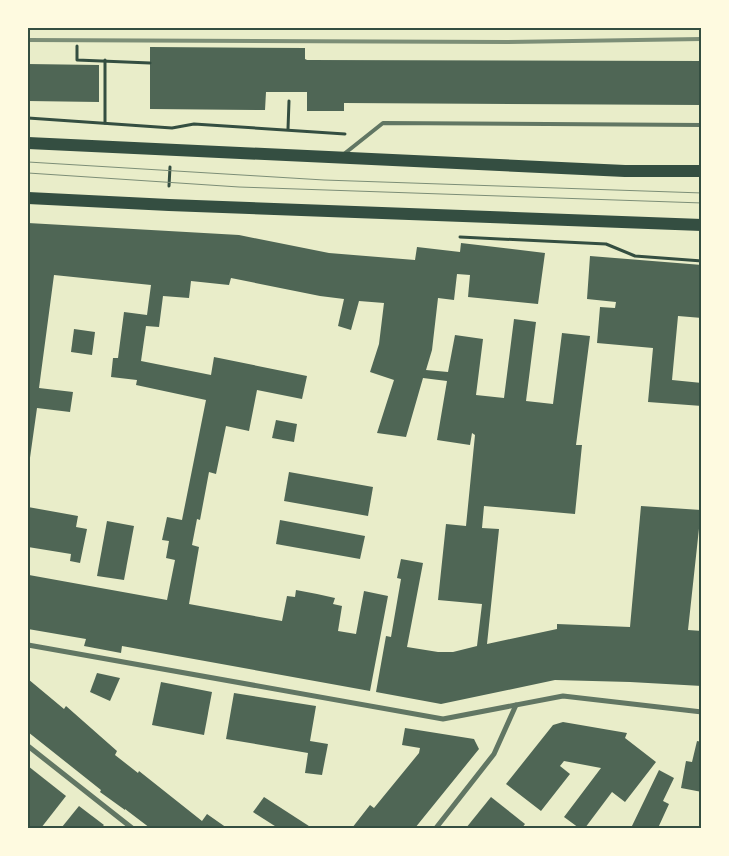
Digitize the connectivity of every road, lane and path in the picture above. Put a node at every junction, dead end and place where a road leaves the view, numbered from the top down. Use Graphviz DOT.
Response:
graph roads {
  1 [pos="77,46"];
  2 [pos="105,60"];
  3 [pos="150,63"];
  4 [pos="289,101"];
  5 [pos="28,118"];
  6 [pos="105,123"];
  7 [pos="702,125"];
  8 [pos="288,129"];
  9 [pos="340,133"];
  10 [pos="28,143"];
  11 [pos="172,148"];
  12 [pos="341,157"];
  13 [pos="702,171"];
  14 [pos="28,198"];
  15 [pos="168,205"];
  16 [pos="702,225"];
  17 [pos="456,237"];
  18 [pos="702,261"];
  19 [pos="28,645"];
  20 [pos="516,705"];
  21 [pos="702,712"];
  22 [pos="28,746"];
  23 [pos="132,828"];
  24 [pos="436,828"];
  1 -- 2 [label="path"];
  2 -- 3 [label="path"];
  2 -- 6 [label="path"];
  4 -- 8 [label="path"];
  5 -- 6 [label="path"];
  6 -- 8 [label="path"];
  7 -- 12 [label="lane"];
  8 -- 9 [label="path"];
  10 -- 11 [label="main road"];
  11 -- 12 [label="main road"];
  11 -- 15 [label="path"];
  12 -- 13 [label="main road"];
  14 -- 15 [label="main road"];
  15 -- 16 [label="main road"];
  17 -- 18 [label="path"];
  19 -- 20 [label="street"];
  20 -- 21 [label="street"];
  20 -- 24 [label="street"];
  22 -- 23 [label="street"];
}
